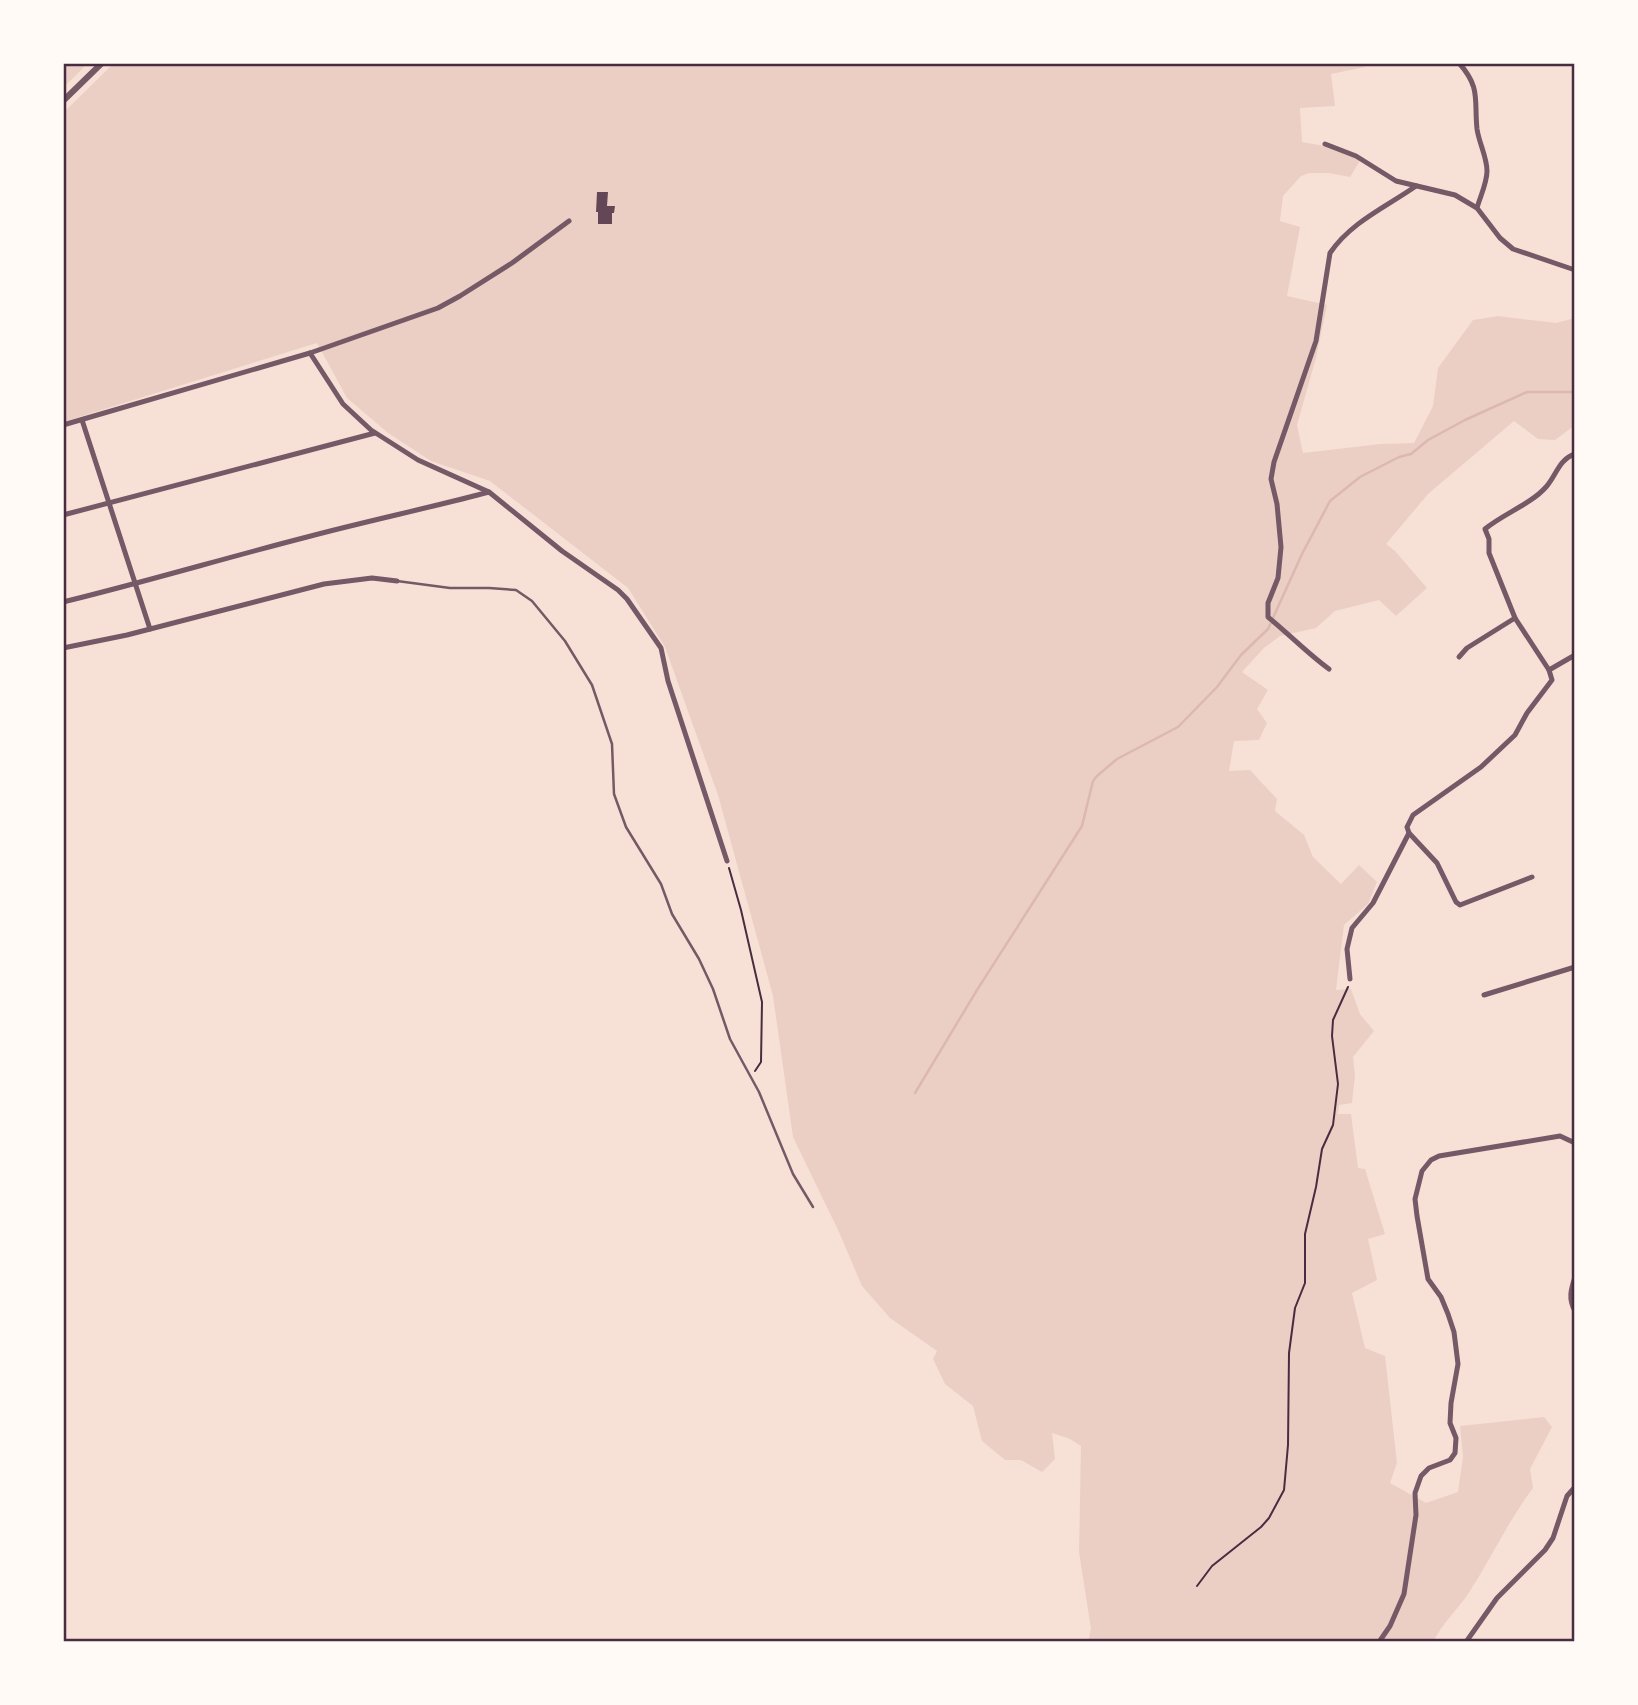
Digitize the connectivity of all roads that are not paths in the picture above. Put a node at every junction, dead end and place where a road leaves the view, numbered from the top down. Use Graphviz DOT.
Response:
graph roads {
  1 [pos="102,63"];
  2 [pos="1460,63"];
  3 [pos="63,101"];
  4 [pos="1325,144"];
  5 [pos="1416,186"];
  6 [pos="1477,208"];
  7 [pos="569,221"];
  8 [pos="1575,271"];
  9 [pos="310,353"];
  10 [pos="82,420"];
  11 [pos="63,425"];
  12 [pos="375,433"];
  13 [pos="1575,454"];
  14 [pos="489,492"];
  15 [pos="109,504"];
  16 [pos="63,515"];
  17 [pos="397,581"];
  18 [pos="136,585"];
  19 [pos="63,602"];
  20 [pos="1515,618"];
  21 [pos="150,629"];
  22 [pos="63,648"];
  23 [pos="1575,655"];
  24 [pos="1459,657"];
  25 [pos="1329,669"];
  26 [pos="1549,670"];
  27 [pos="1409,833"];
  28 [pos="727,861"];
  29 [pos="1532,877"];
  30 [pos="1575,967"];
  31 [pos="1350,979"];
  32 [pos="1484,995"];
  33 [pos="1575,1143"];
  34 [pos="813,1207"];
  35 [pos="1575,1277"];
  36 [pos="1575,1311"];
  37 [pos="1575,1487"];
  38 [pos="1379,1642"];
  39 [pos="1466,1642"];
  1 -- 3 [label="street"];
  2 -- 6 [label="street"];
  4 -- 5 [label="street"];
  5 -- 6 [label="street"];
  5 -- 25 [label="street"];
  6 -- 8 [label="street"];
  7 -- 9 [label="street"];
  9 -- 10 [label="street"];
  9 -- 12 [label="street"];
  10 -- 11 [label="street"];
  10 -- 15 [label="street"];
  12 -- 14 [label="street"];
  12 -- 15 [label="street"];
  13 -- 20 [label="street"];
  14 -- 18 [label="street"];
  14 -- 28 [label="street"];
  15 -- 16 [label="street"];
  15 -- 18 [label="street"];
  17 -- 21 [label="street"];
  17 -- 34 [label="lane"];
  18 -- 19 [label="street"];
  18 -- 21 [label="street"];
  20 -- 24 [label="street"];
  20 -- 26 [label="street"];
  21 -- 22 [label="street"];
  23 -- 26 [label="street"];
  26 -- 27 [label="street"];
  27 -- 29 [label="street"];
  27 -- 31 [label="street"];
  30 -- 32 [label="street"];
  33 -- 38 [label="street"];
  35 -- 36 [label="street"];
  37 -- 39 [label="street"];
}
